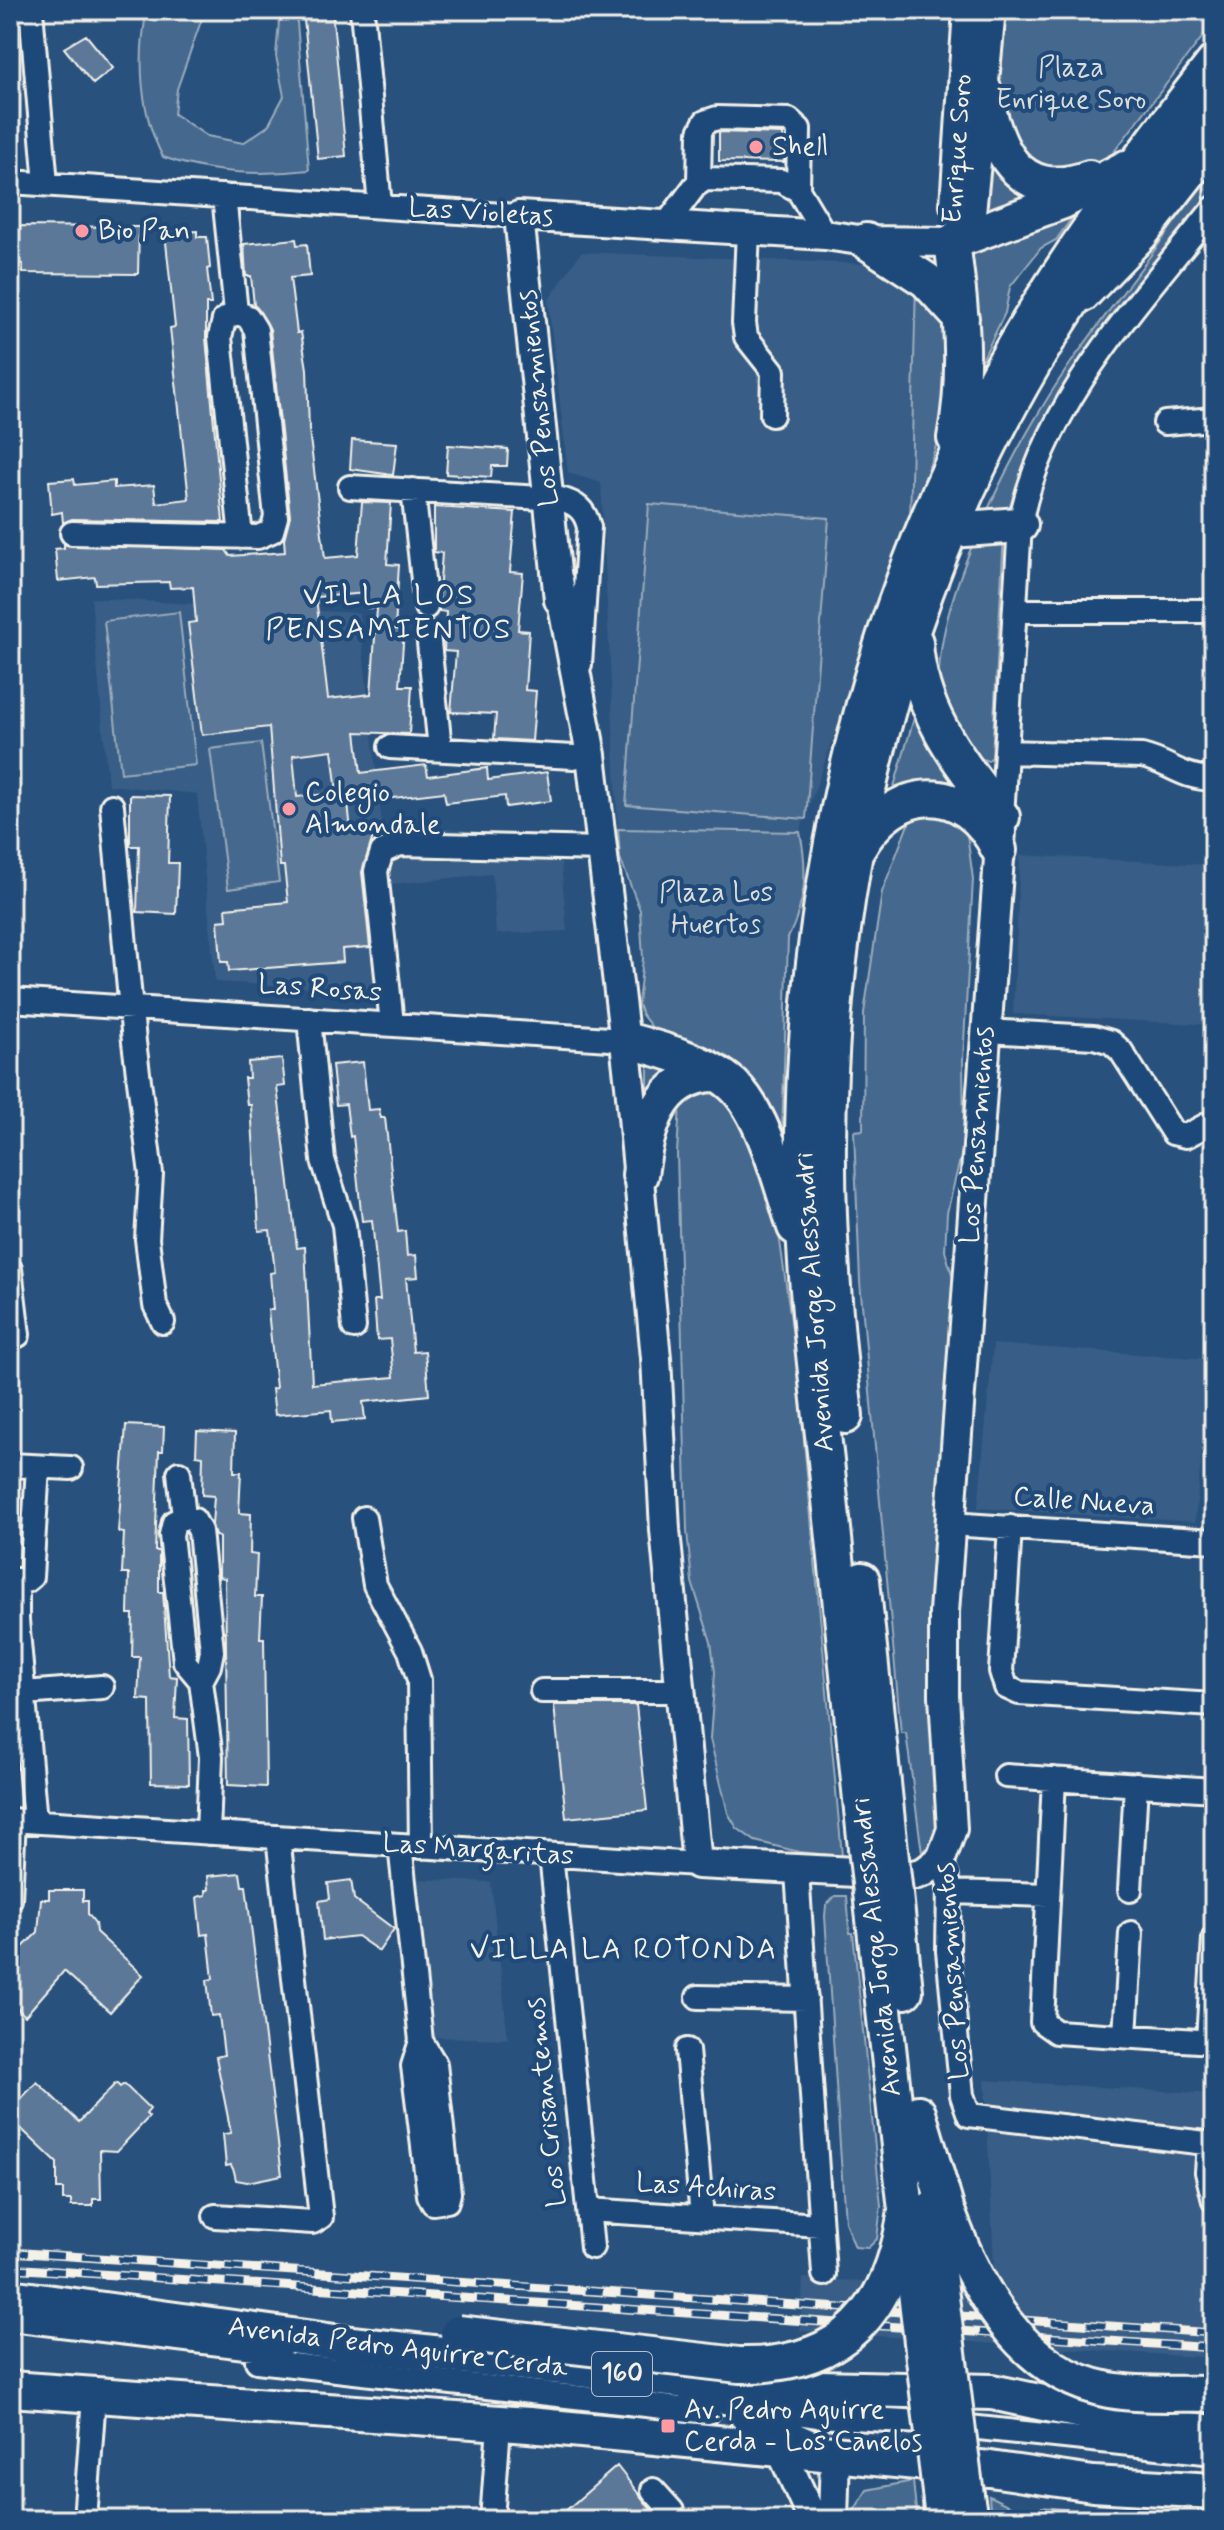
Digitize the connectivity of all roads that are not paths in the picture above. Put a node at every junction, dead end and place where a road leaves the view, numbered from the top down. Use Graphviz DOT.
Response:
graph roads {
  1 [pos="31,10"];
  2 [pos="362,10"];
  3 [pos="968,10"];
  4 [pos="991,10"];
  5 [pos="1214,63"];
  6 [pos="983,88"];
  7 [pos="1214,107"];
  8 [pos="1214,150"];
  9 [pos="1139,161"];
  10 [pos="10,182"];
  11 [pos="699,182"];
  12 [pos="46,184"];
  13 [pos="798,190"];
  14 [pos="224,196"];
  15 [pos="380,206"];
  16 [pos="1214,208"];
  17 [pos="519,216"];
  18 [pos="577,220"];
  19 [pos="665,226"];
  20 [pos="748,231"];
  21 [pos="825,235"];
  22 [pos="866,241"];
  23 [pos="952,242"];
  24 [pos="527,288"];
  25 [pos="236,312"];
  26 [pos="961,318"];
  27 [pos="1054,330"];
  28 [pos="772,415"];
  29 [pos="1214,419"];
  30 [pos="1165,423"];
  31 [pos="945,481"];
  32 [pos="350,487"];
  33 [pos="413,490"];
  34 [pos="549,498"];
  35 [pos="1020,525"];
  36 [pos="951,530"];
  37 [pos="72,533"];
  38 [pos="241,537"];
  39 [pos="558,580"];
  40 [pos="426,607"];
  41 [pos="1015,611"];
  42 [pos="1214,611"];
  43 [pos="916,624"];
  44 [pos="428,633"];
  45 [pos="579,678"];
  46 [pos="390,747"];
  47 [pos="440,749"];
  48 [pos="1006,752"];
  49 [pos="574,757"];
  50 [pos="1214,779"];
  51 [pos="112,806"];
  52 [pos="1000,833"];
  53 [pos="594,849"];
  54 [pos="855,854"];
  55 [pos="10,1000"];
  56 [pos="132,1007"];
  57 [pos="309,1019"];
  58 [pos="392,1024"];
  59 [pos="985,1031"];
  60 [pos="617,1039"];
  61 [pos="714,1074"];
  62 [pos="1214,1121"];
  63 [pos="640,1175"];
  64 [pos="806,1261"];
  65 [pos="10,1269"];
  66 [pos="163,1322"];
  67 [pos="354,1327"];
  68 [pos="18,1335"];
  69 [pos="10,1465"];
  70 [pos="38,1467"];
  71 [pos="71,1468"];
  72 [pos="179,1473"];
  73 [pos="364,1518"];
  74 [pos="950,1524"];
  75 [pos="1010,1527"];
  76 [pos="665,1530"];
  77 [pos="1214,1541"];
  78 [pos="14,1580"];
  79 [pos="102,1687"];
  80 [pos="542,1691"];
  81 [pos="680,1691"];
  82 [pos="24,1693"];
  83 [pos="1214,1705"];
  84 [pos="1006,1776"];
  85 [pos="1054,1779"];
  86 [pos="1136,1784"];
  87 [pos="1214,1790"];
  88 [pos="20,1820"];
  89 [pos="208,1833"];
  90 [pos="278,1837"];
  91 [pos="410,1846"];
  92 [pos="878,1849"];
  93 [pos="551,1855"];
  94 [pos="941,1859"];
  95 [pos="697,1864"];
  96 [pos="797,1872"];
  97 [pos="1130,1890"];
  98 [pos="949,1892"];
  99 [pos="883,1893"];
  100 [pos="1048,1895"];
  101 [pos="10,1899"];
  102 [pos="1131,1933"];
  103 [pos="1214,1938"];
  104 [pos="698,1997"];
  105 [pos="806,1999"];
  106 [pos="1125,2036"];
  107 [pos="421,2041"];
  108 [pos="1211,2041"];
  109 [pos="687,2050"];
  110 [pos="1212,2144"];
  111 [pos="1214,2201"];
  112 [pos="588,2210"];
  113 [pos="928,2210"];
  114 [pos="215,2216"];
  115 [pos="702,2217"];
  116 [pos="820,2225"];
  117 [pos="592,2247"];
  118 [pos="824,2274"];
  119 [pos="17,2305"];
  120 [pos="10,2332"];
  121 [pos="10,2389"];
  122 [pos="1214,2394"];
  123 [pos="93,2410"];
  124 [pos="799,2413"];
  125 [pos="1214,2433"];
  126 [pos="498,2439"];
  127 [pos="781,2450"];
  128 [pos="1214,2453"];
  129 [pos="835,2454"];
  130 [pos="653,2490"];
  131 [pos="1214,2491"];
  132 [pos="955,2507"];
  133 [pos="85,2520"];
  134 [pos="492,2520"];
  135 [pos="673,2520"];
  136 [pos="813,2520"];
  137 [pos="833,2520"];
  1 -- 12 [label="street"];
  2 -- 15 [label="street"];
  3 -- 23 [label="main road, Enrique Soro"];
  4 -- 6 [label="main road, Enrique Soro"];
  5 -- 9 [label="highway, Avenida Jorge Alessandri"];
  6 -- 9 [label="highway"];
  6 -- 23 [label="main road, Enrique Soro"];
  7 -- 27 [label="highway, Avenida Jorge Alessandri"];
  8 -- 27 [label="street"];
  9 -- 23 [label="highway"];
  9 -- 31 [label="highway, Avenida Jorge Alessandri"];
  10 -- 12 [label="street, Las Violetas"];
  11 -- 13 [label="street"];
  11 -- 13 [label="street"];
  11 -- 19 [label="street"];
  12 -- 14 [label="street, Las Violetas"];
  13 -- 21 [label="street"];
  14 -- 15 [label="street, Las Violetas"];
  14 -- 25 [label="street"];
  15 -- 17 [label="street, Las Violetas"];
  16 -- 35 [label="street, Los Pensamientos"];
  17 -- 18 [label="main road, Las Violetas"];
  17 -- 24 [label="main road, Los Pensamientos"];
  18 -- 19 [label="main road, Las Violetas"];
  18 -- 24 [label="main road"];
  19 -- 20 [label="main road, Las Violetas"];
  20 -- 21 [label="main road, Las Violetas"];
  20 -- 28 [label="street"];
  21 -- 22 [label="main road, Las Violetas"];
  22 -- 23 [label="main road, Las Violetas"];
  22 -- 26 [label="highway"];
  23 -- 26 [label="highway"];
  24 -- 34 [label="main road, Los Pensamientos"];
  25 -- 38 [label="street"];
  25 -- 38 [label="street"];
  26 -- 31 [label="highway"];
  27 -- 36 [label="highway, Avenida Jorge Alessandri"];
  29 -- 30 [label="street"];
  31 -- 64 [label="highway, Avenida Jorge Alessandri"];
  32 -- 33 [label="street"];
  33 -- 34 [label="street"];
  33 -- 40 [label="street"];
  34 -- 39 [label="main road, Los Pensamientos"];
  34 -- 45 [label="street"];
  35 -- 36 [label="highway"];
  35 -- 41 [label="street, Los Pensamientos"];
  36 -- 43 [label="highway, Avenida Jorge Alessandri"];
  37 -- 38 [label="street"];
  39 -- 45 [label="main road, Los Pensamientos"];
  39 -- 49 [label="main road, Los Pensamientos"];
  41 -- 42 [label="street"];
  41 -- 48 [label="street, Los Pensamientos"];
  43 -- 52 [label="highway"];
  43 -- 54 [label="highway, Avenida Jorge Alessandri"];
  44 -- 47 [label="street"];
  45 -- 53 [label="main road, Los Pensamientos"];
  46 -- 47 [label="street"];
  47 -- 49 [label="street"];
  48 -- 50 [label="street"];
  48 -- 52 [label="street, Los Pensamientos"];
  49 -- 53 [label="main road, Los Pensamientos"];
  51 -- 56 [label="street"];
  52 -- 54 [label="highway"];
  52 -- 59 [label="main road, Los Pensamientos"];
  53 -- 58 [label="street"];
  53 -- 60 [label="main road, Los Pensamientos"];
  54 -- 92 [label="highway, Avenida Jorge Alessandri"];
  55 -- 56 [label="street, Las Rosas"];
  56 -- 57 [label="street, Las Rosas"];
  56 -- 66 [label="street"];
  57 -- 58 [label="street, Las Rosas"];
  57 -- 67 [label="street"];
  58 -- 60 [label="street, Las Rosas"];
  59 -- 62 [label="street"];
  59 -- 74 [label="main road, Los Pensamientos"];
  60 -- 61 [label="highway"];
  60 -- 63 [label="main road, Los Pensamientos"];
  60 -- 76 [label="main road, Los Pensamientos"];
  61 -- 63 [label="highway"];
  61 -- 64 [label="highway"];
  63 -- 76 [label="main road, Los Pensamientos"];
  64 -- 92 [label="highway, Avenida Jorge Alessandri"];
  65 -- 68 [label="street"];
  69 -- 70 [label="street"];
  70 -- 71 [label="street"];
  70 -- 78 [label="street"];
  72 -- 89 [label="street"];
  73 -- 91 [label="street"];
  74 -- 75 [label="street, Calle Nueva"];
  74 -- 94 [label="main road, Los Pensamientos"];
  75 -- 77 [label="street, Calle Nueva"];
  75 -- 83 [label="street"];
  76 -- 81 [label="main road, Los Pensamientos"];
  78 -- 82 [label="street"];
  79 -- 82 [label="street"];
  80 -- 81 [label="street"];
  81 -- 95 [label="main road, Los Pensamientos"];
  82 -- 88 [label="street"];
  84 -- 85 [label="street"];
  85 -- 86 [label="street"];
  85 -- 100 [label="street"];
  86 -- 87 [label="street"];
  86 -- 97 [label="street"];
  88 -- 89 [label="street, Las Margaritas"];
  88 -- 101 [label="street"];
  89 -- 90 [label="street, Las Margaritas"];
  90 -- 91 [label="street, Las Margaritas"];
  90 -- 114 [label="street"];
  91 -- 93 [label="street, Las Margaritas"];
  91 -- 107 [label="street"];
  92 -- 99 [label="highway, Avenida Jorge Alessandri, bridge"];
  93 -- 95 [label="street, Las Margaritas"];
  93 -- 112 [label="street, Los Crisantemos"];
  94 -- 96 [label="main road, Las Margaritas"];
  94 -- 98 [label="street, Los Pensamientos"];
  95 -- 96 [label="main road, Las Margaritas"];
  96 -- 105 [label="street"];
  98 -- 100 [label="street"];
  98 -- 110 [label="street, Los Pensamientos"];
  99 -- 113 [label="highway, Avenida Jorge Alessandri"];
  99 -- 113 [label="highway, Avenida Jorge Alessandri"];
  100 -- 106 [label="street"];
  102 -- 106 [label="street"];
  103 -- 108 [label="street"];
  104 -- 105 [label="street"];
  105 -- 116 [label="street"];
  106 -- 108 [label="street"];
  107 -- 107 [label="street"];
  109 -- 115 [label="street"];
  110 -- 111 [label="street"];
  112 -- 115 [label="street, Las Achiras"];
  112 -- 117 [label="street, Los Crisantemos"];
  113 -- 119 [label="highway, bridge"];
  113 -- 122 [label="highway, bridge"];
  113 -- 132 [label="highway, Avenida Jorge Alessandri, bridge"];
  115 -- 116 [label="street, Las Achiras"];
  116 -- 118 [label="street"];
  119 -- 124 [label="street"];
  119 -- 125 [label="highway, Avenida Pedro Aguirre Cerda / 160"];
  120 -- 129 [label="street"];
  121 -- 127 [label="highway, 160"];
  123 -- 133 [label="street"];
  124 -- 128 [label="street"];
  124 -- 129 [label="street"];
  126 -- 134 [label="street"];
  127 -- 129 [label="highway, 160"];
  127 -- 136 [label="main road"];
  129 -- 131 [label="highway, 160"];
  129 -- 137 [label="main road"];
  130 -- 135 [label="street"];
}
